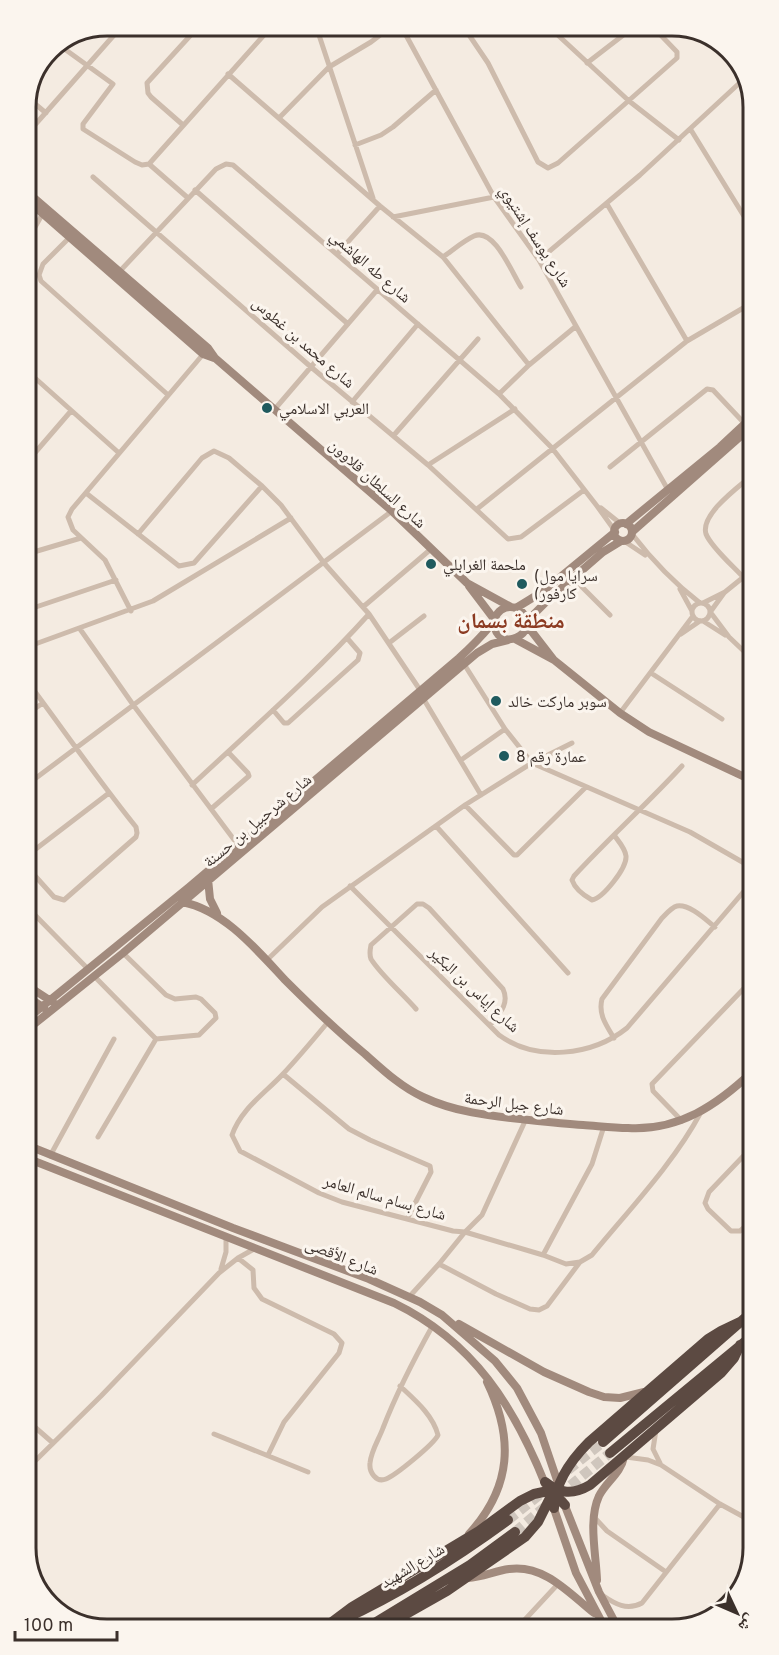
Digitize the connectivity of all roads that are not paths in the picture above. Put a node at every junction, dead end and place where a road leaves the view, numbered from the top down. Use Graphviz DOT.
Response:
graph roads {
  1 [pos="113,36"];
  2 [pos="190,36"];
  3 [pos="263,36"];
  4 [pos="319,36"];
  5 [pos="379,36"];
  6 [pos="406,36"];
  7 [pos="469,36"];
  8 [pos="559,36"];
  9 [pos="622,36"];
  10 [pos="662,36"];
  11 [pos="65,50"];
  12 [pos="587,63"];
  13 [pos="87,65"];
  14 [pos="329,67"];
  15 [pos="228,74"];
  16 [pos="739,84"];
  17 [pos="436,90"];
  18 [pos="629,101"];
  19 [pos="36,105"];
  20 [pos="46,113"];
  21 [pos="279,118"];
  22 [pos="36,124"];
  23 [pos="183,125"];
  24 [pos="691,130"];
  25 [pos="679,140"];
  26 [pos="355,145"];
  27 [pos="149,164"];
  28 [pos="93,177"];
  29 [pos="195,190"];
  30 [pos="494,197"];
  31 [pos="188,198"];
  32 [pos="36,200"];
  33 [pos="373,200"];
  34 [pos="607,204"];
  35 [pos="380,206"];
  36 [pos="36,207"];
  37 [pos="43,213"];
  38 [pos="743,215"];
  39 [pos="393,217"];
  40 [pos="36,225"];
  41 [pos="156,231"];
  42 [pos="70,237"];
  43 [pos="337,254"];
  44 [pos="443,257"];
  45 [pos="539,260"];
  46 [pos="120,271"];
  47 [pos="521,287"];
  48 [pos="377,290"];
  49 [pos="743,308"];
  50 [pos="348,324"];
  51 [pos="418,324"];
  52 [pos="575,327"];
  53 [pos="478,339"];
  54 [pos="687,341"];
  55 [pos="205,351"];
  56 [pos="458,360"];
  57 [pos="529,365"];
  58 [pos="311,367"];
  59 [pos="36,379"];
  60 [pos="167,394"];
  61 [pos="499,394"];
  62 [pos="616,399"];
  63 [pos="352,402"];
  64 [pos="514,409"];
  65 [pos="274,410"];
  66 [pos="71,411"];
  67 [pos="743,419"];
  68 [pos="743,428"];
  69 [pos="743,429"];
  70 [pos="394,435"];
  71 [pos="640,443"];
  72 [pos="552,448"];
  73 [pos="36,450"];
  74 [pos="119,453"];
  75 [pos="428,465"];
  76 [pos="609,467"];
  77 [pos="743,483"];
  78 [pos="262,486"];
  79 [pos="584,490"];
  80 [pos="668,490"];
  81 [pos="86,493"];
  82 [pos="597,506"];
  83 [pos="477,509"];
  84 [pos="393,511"];
  85 [pos="291,518"];
  86 [pos="624,524"];
  87 [pos="615,532"];
  88 [pos="632,533"];
  89 [pos="138,534"];
  90 [pos="81,538"];
  91 [pos="623,541"];
  92 [pos="431,549"];
  93 [pos="36,551"];
  94 [pos="651,558"];
  95 [pos="324,563"];
  96 [pos="743,577"];
  97 [pos="573,578"];
  98 [pos="116,580"];
  99 [pos="467,583"];
  100 [pos="680,587"];
  101 [pos="725,592"];
  102 [pos="701,603"];
  103 [pos="36,607"];
  104 [pos="363,607"];
  105 [pos="513,607"];
  106 [pos="131,611"];
  107 [pos="711,612"];
  108 [pos="693,613"];
  109 [pos="369,614"];
  110 [pos="610,615"];
  111 [pos="424,616"];
  112 [pos="494,621"];
  113 [pos="701,621"];
  114 [pos="526,623"];
  115 [pos="80,629"];
  116 [pos="677,636"];
  117 [pos="729,637"];
  118 [pos="347,638"];
  119 [pos="511,639"];
  120 [pos="36,644"];
  121 [pos="389,644"];
  122 [pos="743,650"];
  123 [pos="554,660"];
  124 [pos="464,664"];
  125 [pos="651,673"];
  126 [pos="420,690"];
  127 [pos="36,693"];
  128 [pos="423,698"];
  129 [pos="44,703"];
  130 [pos="134,706"];
  131 [pos="36,708"];
  132 [pos="273,710"];
  133 [pos="620,713"];
  134 [pos="722,719"];
  135 [pos="505,729"];
  136 [pos="572,743"];
  137 [pos="78,748"];
  138 [pos="228,752"];
  139 [pos="461,760"];
  140 [pos="532,764"];
  141 [pos="682,766"];
  142 [pos="743,776"];
  143 [pos="36,778"];
  144 [pos="192,785"];
  145 [pos="586,787"];
  146 [pos="109,793"];
  147 [pos="481,795"];
  148 [pos="465,805"];
  149 [pos="211,809"];
  150 [pos="641,811"];
  151 [pos="436,826"];
  152 [pos="614,835"];
  153 [pos="238,845"];
  154 [pos="36,849"];
  155 [pos="743,862"];
  156 [pos="36,877"];
  157 [pos="208,879"];
  158 [pos="350,886"];
  159 [pos="743,894"];
  160 [pos="182,902"];
  161 [pos="36,916"];
  162 [pos="219,917"];
  163 [pos="390,926"];
  164 [pos="715,927"];
  165 [pos="123,953"];
  166 [pos="267,960"];
  167 [pos="88,969"];
  168 [pos="568,973"];
  169 [pos="94,976"];
  170 [pos="743,989"];
  171 [pos="37,991"];
  172 [pos="61,992"];
  173 [pos="50,1000"];
  174 [pos="36,1003"];
  175 [pos="57,1006"];
  176 [pos="42,1007"];
  177 [pos="416,1009"];
  178 [pos="36,1012"];
  179 [pos="49,1012"];
  180 [pos="328,1022"];
  181 [pos="36,1023"];
  182 [pos="490,1025"];
  183 [pos="614,1038"];
  184 [pos="114,1039"];
  185 [pos="156,1039"];
  186 [pos="283,1074"];
  187 [pos="743,1081"];
  188 [pos="701,1112"];
  189 [pos="526,1119"];
  190 [pos="682,1121"];
  191 [pos="604,1126"];
  192 [pos="98,1137"];
  193 [pos="36,1149"];
  194 [pos="50,1156"];
  195 [pos="743,1156"];
  196 [pos="36,1162"];
  197 [pos="407,1219"];
  198 [pos="743,1228"];
  199 [pos="465,1232"];
  200 [pos="226,1238"];
  201 [pos="254,1249"];
  202 [pos="543,1255"];
  203 [pos="238,1258"];
  204 [pos="580,1262"];
  205 [pos="439,1264"];
  206 [pos="219,1273"];
  207 [pos="409,1297"];
  208 [pos="449,1319"];
  209 [pos="742,1321"];
  210 [pos="433,1325"];
  211 [pos="743,1343"];
  212 [pos="740,1345"];
  213 [pos="481,1370"];
  214 [pos="400,1386"];
  215 [pos="651,1389"];
  216 [pos="657,1428"];
  217 [pos="36,1429"];
  218 [pos="214,1434"];
  219 [pos="603,1442"];
  220 [pos="53,1443"];
  221 [pos="610,1453"];
  222 [pos="268,1455"];
  223 [pos="624,1456"];
  224 [pos="36,1460"];
  225 [pos="661,1465"];
  226 [pos="308,1472"];
  227 [pos="554,1492"];
  228 [pos="720,1504"];
  229 [pos="594,1516"];
  230 [pos="743,1517"];
  231 [pos="508,1520"];
  232 [pos="515,1532"];
  233 [pos="464,1539"];
  234 [pos="666,1572"];
  235 [pos="466,1578"];
  236 [pos="558,1584"];
  237 [pos="598,1589"];
  238 [pos="598,1616"];
  239 [pos="337,1619"];
  240 [pos="344,1619"];
  241 [pos="380,1619"];
  242 [pos="397,1619"];
  243 [pos="526,1619"];
  244 [pos="600,1619"];
  245 [pos="613,1619"];
  1 -- 13 [label="street"];
  2 -- 23 [label="street"];
  3 -- 15 [label="street"];
  4 -- 14 [label="street"];
  5 -- 14 [label="street"];
  6 -- 17 [label="street, شارع يوسف إشتيوي"];
  7 -- 18 [label="street"];
  8 -- 12 [label="street"];
  9 -- 12 [label="street"];
  10 -- 18 [label="street"];
  11 -- 13 [label="street"];
  12 -- 18 [label="street"];
  13 -- 20 [label="street"];
  13 -- 27 [label="street"];
  14 -- 21 [label="street"];
  14 -- 26 [label="street"];
  15 -- 21 [label="street"];
  15 -- 23 [label="street"];
  16 -- 24 [label="street"];
  17 -- 26 [label="street"];
  17 -- 30 [label="street, شارع يوسف إشتيوي"];
  18 -- 25 [label="street"];
  19 -- 20 [label="street"];
  20 -- 22 [label="street"];
  21 -- 33 [label="street"];
  23 -- 27 [label="street"];
  24 -- 25 [label="street"];
  24 -- 38 [label="street"];
  25 -- 34 [label="street"];
  26 -- 33 [label="street"];
  27 -- 31 [label="street"];
  28 -- 41 [label="street, شارع محمد بن غطوس"];
  29 -- 31 [label="street, شارع طه الهاشمي"];
  29 -- 43 [label="street, شارع طه الهاشمي"];
  29 -- 50 [label="street"];
  30 -- 39 [label="street"];
  30 -- 45 [label="street, شارع يوسف إشتيوي"];
  31 -- 41 [label="street, شارع طه الهاشمي"];
  32 -- 46 [label="street, شارع السلطان قلاوون"];
  33 -- 35 [label="street"];
  34 -- 45 [label="street"];
  34 -- 54 [label="street"];
  35 -- 39 [label="street"];
  35 -- 43 [label="street"];
  36 -- 37 [label="street, شارع السلطان قلاوون"];
  37 -- 40 [label="street"];
  37 -- 42 [label="street, شارع السلطان قلاوون"];
  39 -- 44 [label="street"];
  41 -- 46 [label="street, شارع طه الهاشمي"];
  41 -- 58 [label="street, شارع محمد بن غطوس"];
  42 -- 55 [label="street, شارع السلطان قلاوون"];
  42 -- 60 [label="street"];
  43 -- 48 [label="street, شارع طه الهاشمي"];
  44 -- 47 [label="street"];
  44 -- 57 [label="street"];
  45 -- 52 [label="street, شارع يوسف إشتيوي"];
  46 -- 55 [label="street, شارع السلطان قلاوون"];
  48 -- 50 [label="street"];
  48 -- 51 [label="street, شارع طه الهاشمي"];
  49 -- 54 [label="street"];
  50 -- 58 [label="street"];
  51 -- 56 [label="street, شارع طه الهاشمي"];
  51 -- 63 [label="street"];
  52 -- 57 [label="street"];
  52 -- 62 [label="street, شارع يوسف إشتيوي"];
  53 -- 56 [label="street"];
  54 -- 62 [label="street"];
  55 -- 60 [label="street"];
  55 -- 65 [label="street, شارع السلطان قلاوون"];
  56 -- 61 [label="street, شارع طه الهاشمي"];
  56 -- 70 [label="street"];
  57 -- 61 [label="street"];
  58 -- 63 [label="street, شارع محمد بن غطوس"];
  58 -- 65 [label="street"];
  59 -- 66 [label="street"];
  60 -- 74 [label="street"];
  61 -- 64 [label="street, شارع طه الهاشمي"];
  62 -- 71 [label="street, شارع يوسف إشتيوي"];
  62 -- 72 [label="street"];
  63 -- 70 [label="street, شارع محمد بن غطوس"];
  64 -- 72 [label="street, شارع طه الهاشمي"];
  64 -- 75 [label="street"];
  65 -- 84 [label="street, شارع السلطان قلاوون"];
  66 -- 73 [label="street"];
  66 -- 74 [label="street"];
  67 -- 71 [label="street"];
  68 -- 80 [label="street"];
  69 -- 88 [label="street"];
  70 -- 75 [label="street, شارع محمد بن غطوس"];
  71 -- 76 [label="street"];
  71 -- 80 [label="street, شارع يوسف إشتيوي"];
  72 -- 79 [label="street, شارع طه الهاشمي"];
  72 -- 83 [label="street"];
  74 -- 81 [label="street"];
  75 -- 83 [label="street, شارع محمد بن غطوس"];
  77 -- 96 [label="street"];
  78 -- 85 [label="street"];
  78 -- 89 [label="street"];
  78 -- 89 [label="street"];
  79 -- 82 [label="street, شارع طه الهاشمي"];
  79 -- 83 [label="street, شارع محمد بن غطوس"];
  80 -- 86 [label="street"];
  81 -- 89 [label="street"];
  81 -- 90 [label="street"];
  82 -- 86 [label="street, شارع طه الهاشمي"];
  82 -- 87 [label="street, شارع طه الهاشمي"];
  84 -- 92 [label="street, شارع السلطان قلاوون"];
  84 -- 95 [label="street"];
  85 -- 95 [label="street"];
  85 -- 106 [label="street"];
  86 -- 87 [label="street"];
  86 -- 88 [label="street"];
  87 -- 91 [label="street"];
  87 -- 105 [label="street"];
  88 -- 91 [label="street"];
  88 -- 94 [label="street"];
  90 -- 93 [label="street"];
  90 -- 98 [label="street"];
  91 -- 94 [label="street"];
  91 -- 97 [label="street"];
  92 -- 99 [label="street, شارع السلطان قلاوون"];
  92 -- 104 [label="street"];
  94 -- 100 [label="street"];
  95 -- 104 [label="street"];
  95 -- 130 [label="street"];
  96 -- 101 [label="street"];
  97 -- 110 [label="street"];
  97 -- 114 [label="street"];
  98 -- 103 [label="street"];
  98 -- 106 [label="street"];
  99 -- 105 [label="street, شارع السلطان قلاوون"];
  99 -- 112 [label="street, شارع السلطان قلاوون"];
  100 -- 102 [label="street"];
  100 -- 108 [label="street"];
  101 -- 102 [label="street"];
  101 -- 107 [label="street"];
  102 -- 107 [label="street"];
  102 -- 108 [label="street"];
  104 -- 109 [label="street"];
  105 -- 112 [label="street"];
  105 -- 114 [label="street"];
  106 -- 115 [label="street"];
  107 -- 113 [label="street"];
  107 -- 117 [label="street"];
  108 -- 113 [label="street"];
  108 -- 116 [label="street"];
  109 -- 118 [label="street"];
  109 -- 121 [label="street"];
  111 -- 121 [label="street"];
  112 -- 119 [label="street"];
  112 -- 126 [label="street, شارع شرحبيل بن حسنة"];
  113 -- 116 [label="street"];
  113 -- 117 [label="street"];
  114 -- 119 [label="street"];
  114 -- 123 [label="street"];
  115 -- 120 [label="street"];
  115 -- 130 [label="street"];
  116 -- 125 [label="street"];
  117 -- 122 [label="street"];
  118 -- 132 [label="street"];
  118 -- 132 [label="street"];
  119 -- 123 [label="street"];
  119 -- 124 [label="street, شارع شرحبيل بن حسنة"];
  121 -- 126 [label="street"];
  123 -- 133 [label="street"];
  124 -- 128 [label="street, شارع شرحبيل بن حسنة"];
  124 -- 135 [label="street"];
  125 -- 133 [label="street"];
  125 -- 134 [label="street"];
  126 -- 153 [label="street, شارع شرحبيل بن حسنة"];
  127 -- 129 [label="street"];
  128 -- 139 [label="street"];
  128 -- 157 [label="street, شارع شرحبيل بن حسنة"];
  129 -- 131 [label="street"];
  129 -- 137 [label="street"];
  130 -- 137 [label="street"];
  130 -- 144 [label="street"];
  132 -- 138 [label="street"];
  133 -- 142 [label="street"];
  135 -- 139 [label="street"];
  135 -- 140 [label="street"];
  136 -- 140 [label="street"];
  137 -- 143 [label="street"];
  137 -- 146 [label="street"];
  138 -- 144 [label="street"];
  138 -- 149 [label="street"];
  139 -- 147 [label="street"];
  140 -- 145 [label="street"];
  140 -- 147 [label="street"];
  141 -- 150 [label="street"];
  144 -- 149 [label="street"];
  145 -- 148 [label="street"];
  145 -- 150 [label="street"];
  146 -- 154 [label="street"];
  146 -- 156 [label="street"];
  147 -- 148 [label="street"];
  148 -- 151 [label="street"];
  149 -- 153 [label="street"];
  150 -- 152 [label="street"];
  150 -- 155 [label="street"];
  151 -- 158 [label="street"];
  151 -- 168 [label="street"];
  152 -- 152 [label="street"];
  153 -- 167 [label="street, شارع شرحبيل بن حسنة"];
  157 -- 160 [label="street, شارع شرحبيل بن حسنة"];
  157 -- 162 [label="street, شارع جبل الرحمة"];
  158 -- 163 [label="street, شارع إياس بن البكير"];
  158 -- 166 [label="street"];
  159 -- 164 [label="street, شارع إياس بن البكير"];
  160 -- 162 [label="street, شارع جبل الرحمة"];
  160 -- 165 [label="street, شارع شرحبيل بن حسنة"];
  161 -- 167 [label="street"];
  162 -- 166 [label="street, شارع جبل الرحمة"];
  163 -- 177 [label="street"];
  163 -- 182 [label="street, شارع إياس بن البكير"];
  163 -- 182 [label="street"];
  164 -- 183 [label="street, شارع إياس بن البكير"];
  164 -- 183 [label="street"];
  165 -- 169 [label="street, شارع شرحبيل بن حسنة"];
  165 -- 185 [label="street"];
  166 -- 180 [label="street, شارع جبل الرحمة"];
  167 -- 172 [label="street, شارع شرحبيل بن حسنة"];
  169 -- 175 [label="street, شارع شرحبيل بن حسنة"];
  169 -- 185 [label="street"];
  170 -- 190 [label="street"];
  171 -- 172 [label="street"];
  171 -- 173 [label="street"];
  172 -- 173 [label="street, شارع شرحبيل بن حسنة"];
  173 -- 175 [label="street"];
  173 -- 176 [label="street, شارع شرحبيل بن حسنة"];
  174 -- 176 [label="street"];
  175 -- 179 [label="street, شارع شرحبيل بن حسنة"];
  176 -- 178 [label="street, شارع شرحبيل بن حسنة"];
  176 -- 179 [label="street"];
  179 -- 181 [label="street, شارع شرحبيل بن حسنة"];
  180 -- 186 [label="street, شارع بسام سالم العامر"];
  180 -- 189 [label="street, شارع جبل الرحمة"];
  182 -- 183 [label="street, شارع إياس بن البكير"];
  184 -- 194 [label="street"];
  185 -- 192 [label="street"];
  186 -- 197 [label="street"];
  186 -- 197 [label="street, شارع بسام سالم العامر"];
  187 -- 188 [label="street, شارع جبل الرحمة"];
  188 -- 190 [label="street, شارع جبل الرحمة"];
  188 -- 204 [label="street"];
  189 -- 191 [label="street, شارع جبل الرحمة"];
  189 -- 199 [label="street, شارع بسام سالم العامر"];
  190 -- 191 [label="street, شارع جبل الرحمة"];
  191 -- 202 [label="street"];
  193 -- 194 [label="street, شارع الأقصى"];
  194 -- 207 [label="street, شارع الأقصى"];
  195 -- 198 [label="street"];
  196 -- 200 [label="street, شارع الأقصى"];
  197 -- 199 [label="street, شارع بسام سالم العامر"];
  199 -- 202 [label="street"];
  199 -- 205 [label="street"];
  200 -- 201 [label="street, شارع الأقصى"];
  200 -- 206 [label="street"];
  201 -- 203 [label="street"];
  201 -- 210 [label="street, شارع الأقصى"];
  202 -- 204 [label="street"];
  203 -- 206 [label="street"];
  203 -- 222 [label="street"];
  204 -- 205 [label="street"];
  205 -- 207 [label="street"];
  206 -- 220 [label="street"];
  207 -- 208 [label="street, شارع الأقصى"];
  208 -- 215 [label="street"];
  208 -- 227 [label="street, شارع الأقصى"];
  209 -- 215 [label="highway"];
  209 -- 219 [label="highway"];
  210 -- 213 [label="street, شارع الأقصى"];
  210 -- 214 [label="street"];
  211 -- 212 [label="highway"];
  212 -- 216 [label="highway"];
  212 -- 221 [label="highway"];
  213 -- 227 [label="street, شارع الأقصى"];
  213 -- 233 [label="street"];
  214 -- 214 [label="street"];
  215 -- 227 [label="highway"];
  216 -- 223 [label="highway"];
  216 -- 225 [label="street"];
  217 -- 220 [label="street"];
  218 -- 222 [label="street"];
  220 -- 224 [label="street"];
  222 -- 226 [label="street"];
  223 -- 225 [label="street"];
  223 -- 227 [label="highway"];
  223 -- 229 [label="street"];
  225 -- 228 [label="street"];
  227 -- 233 [label="highway"];
  227 -- 235 [label="highway"];
  227 -- 237 [label="street"];
  227 -- 238 [label="street"];
  228 -- 230 [label="street"];
  228 -- 234 [label="street"];
  229 -- 234 [label="street"];
  229 -- 237 [label="street"];
  231 -- 240 [label="highway, شارع الشهيد"];
  232 -- 241 [label="highway, شارع الشهيد"];
  233 -- 239 [label="highway"];
  234 -- 237 [label="street"];
  235 -- 236 [label="street"];
  235 -- 242 [label="highway"];
  236 -- 238 [label="street"];
  236 -- 243 [label="street"];
  237 -- 245 [label="street"];
  238 -- 244 [label="street"];
}
